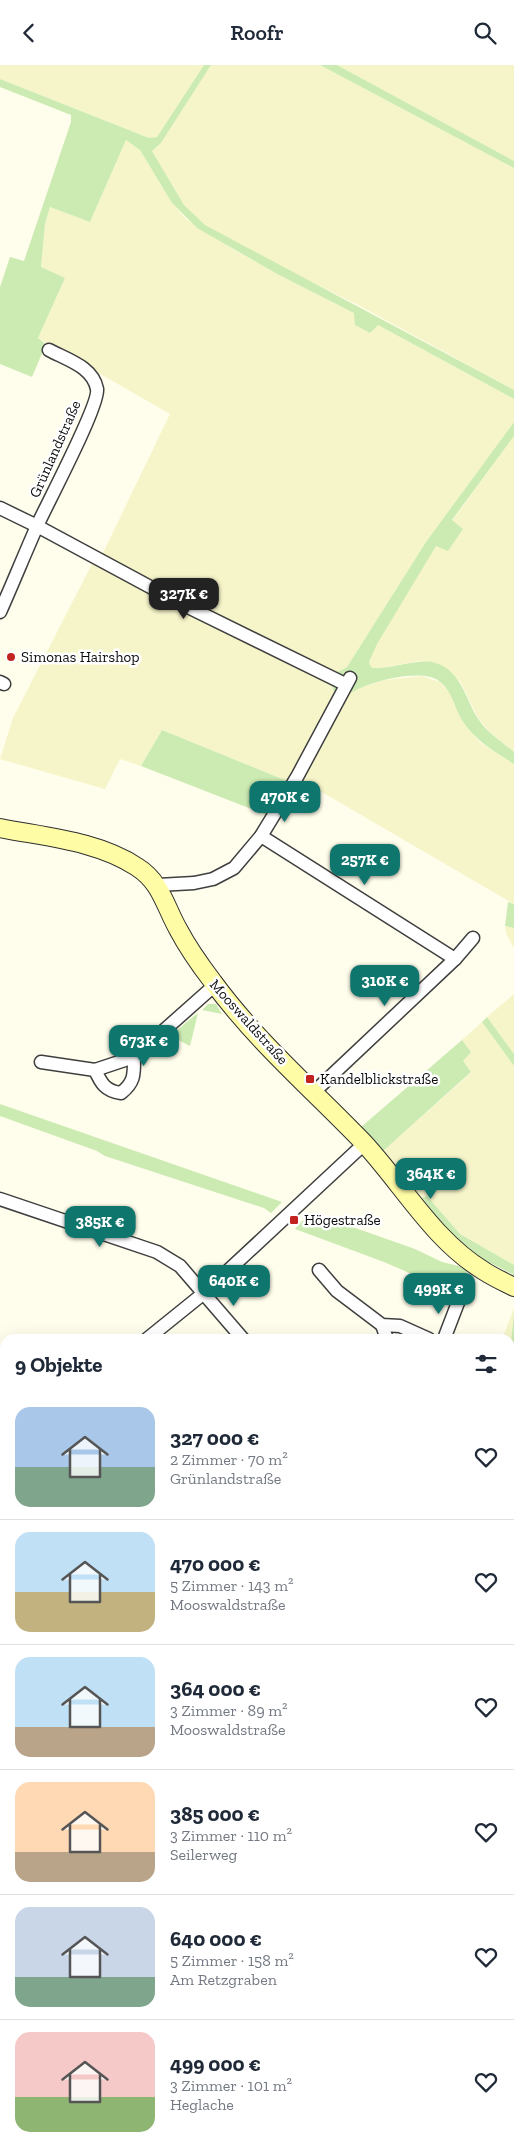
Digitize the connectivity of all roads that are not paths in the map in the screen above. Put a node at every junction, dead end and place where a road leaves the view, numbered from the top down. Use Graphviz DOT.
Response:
graph roads {
  1 [pos="49,351"];
  2 [pos="0,508"];
  3 [pos="37,526"];
  4 [pos="0,611"];
  5 [pos="0,828"];
  6 [pos="261,836"];
  7 [pos="158,885"];
  8 [pos="473,938"];
  9 [pos="455,959"];
  10 [pos="214,985"];
  11 [pos="134,1057"];
  12 [pos="41,1062"];
  13 [pos="95,1070"];
  14 [pos="314,1092"];
  15 [pos="364,1144"];
  16 [pos="0,1199"];
  17 [pos="319,1271"];
  18 [pos="514,1287"];
  19 [pos="204,1293"];
  20 [pos="460,1301"];
  21 [pos="382,1325"];
  22 [pos="153,1334"];
  23 [pos="240,1334"];
  24 [pos="385,1334"];
  25 [pos="418,1334"];
  26 [pos="446,1334"];
  1 -- 3 [label="street, Grünlandstraße"];
  2 -- 3 [label="street"];
  3 -- 4 [label="street, Grünlandstraße"];
  3 -- 6 [label="street"];
  5 -- 7 [label="street, Mooswaldstraße"];
  6 -- 7 [label="street"];
  6 -- 9 [label="street"];
  7 -- 10 [label="street, Mooswaldstraße"];
  8 -- 9 [label="street"];
  9 -- 14 [label="street"];
  10 -- 11 [label="street"];
  10 -- 14 [label="street, Mooswaldstraße"];
  11 -- 13 [label="street"];
  11 -- 13 [label="street"];
  12 -- 13 [label="street"];
  14 -- 15 [label="street, Mooswaldstraße"];
  15 -- 18 [label="street, Mooswaldstraße"];
  15 -- 19 [label="street"];
  16 -- 19 [label="street"];
  17 -- 21 [label="street"];
  19 -- 22 [label="street"];
  19 -- 23 [label="street"];
  20 -- 26 [label="street"];
  21 -- 24 [label="street"];
  21 -- 25 [label="street"];
}
